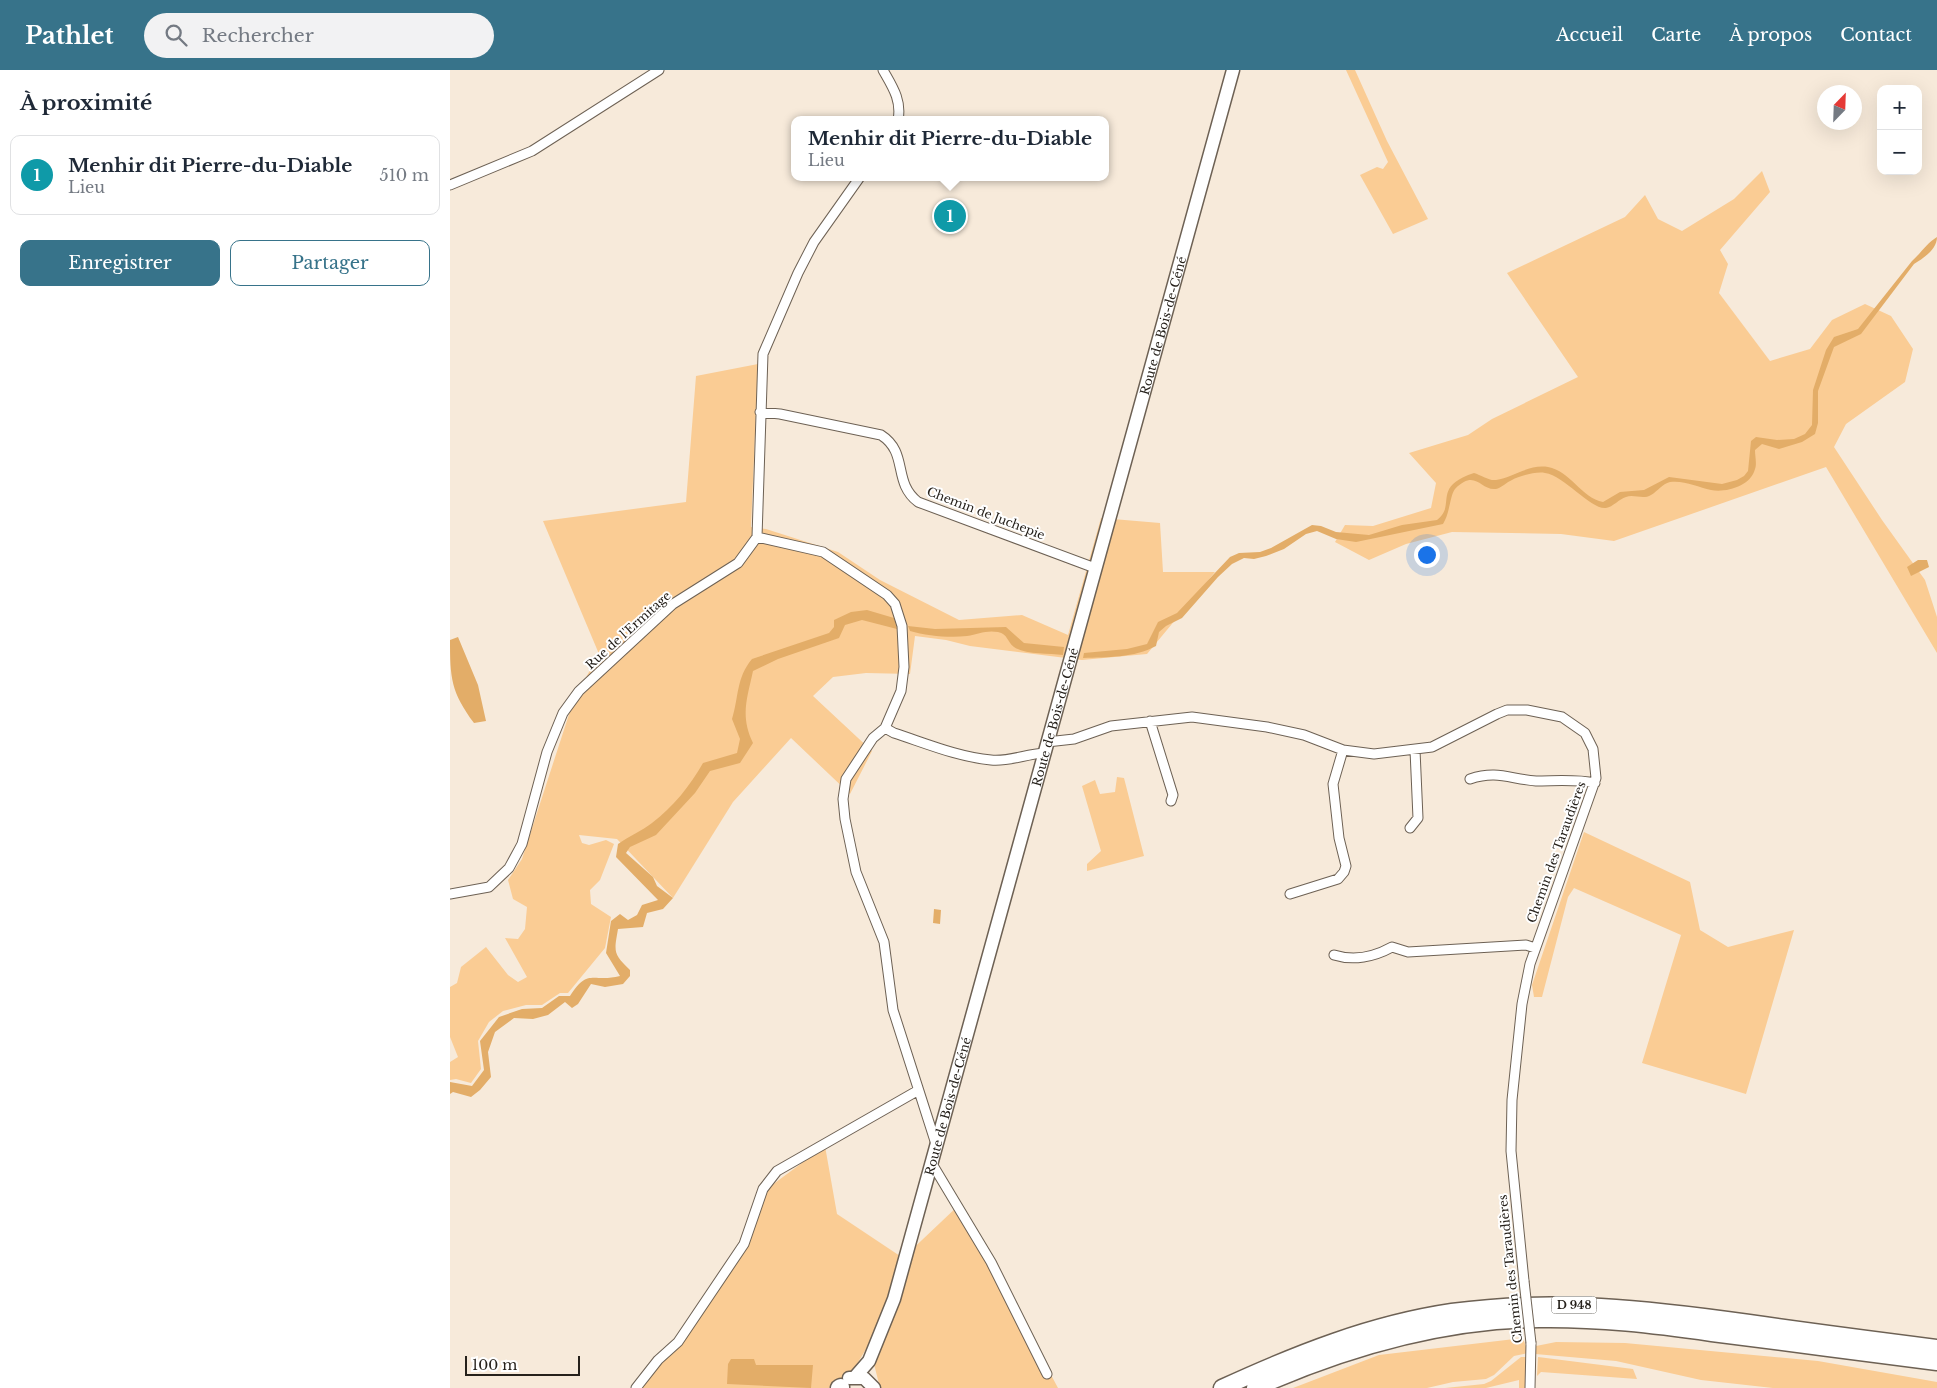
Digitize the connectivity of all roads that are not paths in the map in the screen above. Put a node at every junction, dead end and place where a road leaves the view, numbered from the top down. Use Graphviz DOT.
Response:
graph roads {
  1 [pos="659,70"];
  2 [pos="882,70"];
  3 [pos="1233,70"];
  4 [pos="898,116"];
  5 [pos="857,181"];
  6 [pos="450,185"];
  7 [pos="760,412"];
  8 [pos="757,536"];
  9 [pos="1095,568"];
  10 [pos="1150,721"];
  11 [pos="885,728"];
  12 [pos="1046,747"];
  13 [pos="1343,750"];
  14 [pos="1415,750"];
  15 [pos="1470,779"];
  16 [pos="1595,783"];
  17 [pos="1171,801"];
  18 [pos="1410,828"];
  19 [pos="450,894"];
  20 [pos="1290,894"];
  21 [pos="1535,948"];
  22 [pos="1334,955"];
  23 [pos="917,1091"];
  24 [pos="936,1144"];
  25 [pos="931,1162"];
  26 [pos="1937,1348"];
  27 [pos="869,1361"];
  28 [pos="1937,1362"];
  29 [pos="1047,1374"];
  30 [pos="855,1377"];
  31 [pos="871,1384"];
  32 [pos="636,1388"];
  33 [pos="840,1388"];
  34 [pos="1222,1388"];
  35 [pos="1255,1388"];
  36 [pos="1530,1388"];
  1 -- 6 [label="street"];
  2 -- 4 [label="street"];
  3 -- 9 [label="street, Route de Bois-de-Céné"];
  5 -- 7 [label="street"];
  7 -- 8 [label="street"];
  7 -- 9 [label="street, Chemin de Juchepie"];
  8 -- 11 [label="street"];
  8 -- 19 [label="street, Rue de l'Ermitage"];
  9 -- 12 [label="street, Route de Bois-de-Céné"];
  10 -- 12 [label="street, Chemin des Taraudières"];
  10 -- 13 [label="street, Chemin des Taraudières"];
  10 -- 17 [label="street"];
  11 -- 12 [label="street, Chemin des Taraudières"];
  11 -- 23 [label="street"];
  12 -- 24 [label="street, Route de Bois-de-Céné"];
  13 -- 14 [label="street, Chemin des Taraudières"];
  13 -- 20 [label="street"];
  14 -- 16 [label="street, Chemin des Taraudières"];
  14 -- 18 [label="street"];
  15 -- 16 [label="street"];
  16 -- 21 [label="street, Chemin des Taraudières"];
  21 -- 22 [label="street"];
  21 -- 36 [label="street, Chemin des Taraudières, bridge"];
  23 -- 24 [label="street"];
  23 -- 32 [label="street"];
  24 -- 25 [label="street, Route de Bois-de-Céné"];
  25 -- 27 [label="street, Route de Bois-de-Céné"];
  25 -- 29 [label="street"];
  26 -- 34 [label="highway, D 948"];
  27 -- 30 [label="street"];
  27 -- 31 [label="street"];
  28 -- 35 [label="highway, D 948"];
  30 -- 31 [label="street"];
  30 -- 33 [label="street"];
}
